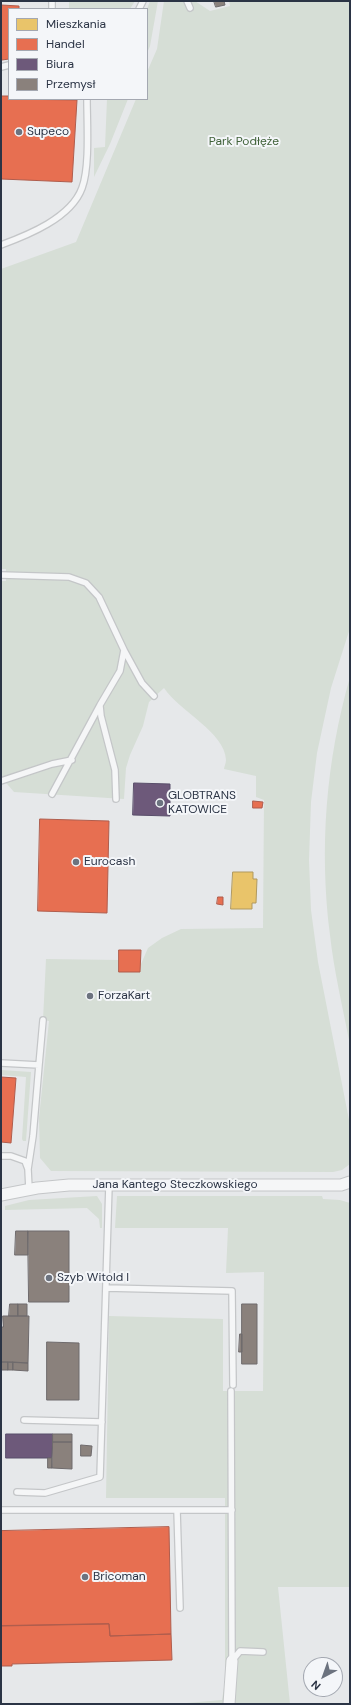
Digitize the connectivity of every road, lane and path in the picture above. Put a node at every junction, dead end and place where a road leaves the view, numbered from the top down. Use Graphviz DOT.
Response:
graph roads {
  1 [pos="187,1"];
  2 [pos="190,8"];
  3 [pos="87,100"];
  4 [pos="1,245"];
  5 [pos="1,575"];
  6 [pos="124,650"];
  7 [pos="154,696"];
  8 [pos="100,705"];
  9 [pos="72,760"];
  10 [pos="1,781"];
  11 [pos="52,794"];
  12 [pos="116,799"];
  13 [pos="43,1020"];
  14 [pos="1,1063"];
  15 [pos="39,1065"];
  16 [pos="1,1156"];
  17 [pos="28,1169"];
  18 [pos="350,1182"];
  19 [pos="109,1185"];
  20 [pos="29,1189"];
  21 [pos="1,1195"];
  22 [pos="106,1288"];
  23 [pos="24,1420"];
  24 [pos="102,1422"];
  25 [pos="17,1492"];
  26 [pos="1,1510"];
  27 [pos="177,1510"];
  28 [pos="232,1510"];
  29 [pos="180,1608"];
  30 [pos="263,1652"];
  31 [pos="232,1661"];
  32 [pos="229,1704"];
  1 -- 2 [label="lane"];
  3 -- 4 [label="lane"];
  5 -- 6 [label="lane"];
  6 -- 7 [label="lane"];
  6 -- 8 [label="lane"];
  8 -- 9 [label="lane"];
  8 -- 12 [label="lane"];
  9 -- 10 [label="lane"];
  9 -- 11 [label="lane"];
  13 -- 15 [label="lane"];
  14 -- 15 [label="lane"];
  15 -- 17 [label="lane"];
  16 -- 17 [label="lane"];
  17 -- 20 [label="lane"];
  18 -- 19 [label="street, Jana Kantego Steczkowskiego"];
  19 -- 20 [label="street, Jana Kantego Steczkowskiego"];
  19 -- 22 [label="lane"];
  20 -- 21 [label="street, Jana Kantego Steczkowskiego"];
  22 -- 24 [label="lane"];
  22 -- 28 [label="lane"];
  23 -- 24 [label="lane"];
  24 -- 25 [label="lane"];
  26 -- 27 [label="lane"];
  27 -- 28 [label="lane"];
  27 -- 29 [label="lane"];
  28 -- 31 [label="lane"];
  30 -- 31 [label="lane"];
  31 -- 32 [label="street"];
}
